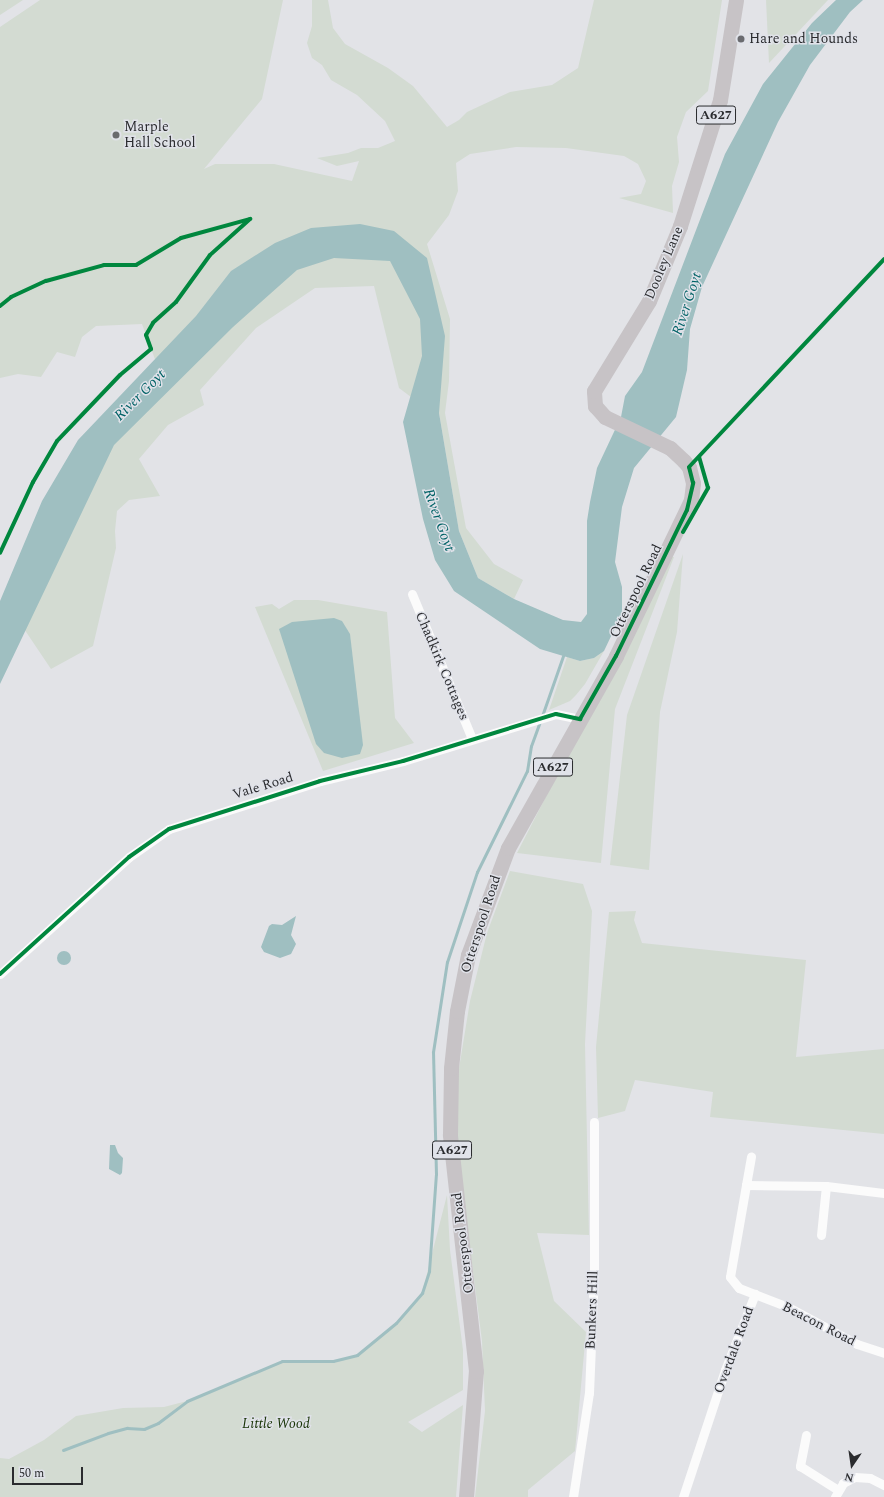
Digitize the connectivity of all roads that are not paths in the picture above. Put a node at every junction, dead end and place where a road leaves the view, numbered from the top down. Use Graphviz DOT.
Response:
graph roads {
  1 [pos="736,0"];
  2 [pos="689,467"];
  3 [pos="412,594"];
  4 [pos="580,718"];
  5 [pos="472,739"];
  6 [pos="0,974"];
  7 [pos="594,1122"];
  8 [pos="751,1156"];
  9 [pos="746,1185"];
  10 [pos="826,1186"];
  11 [pos="884,1193"];
  12 [pos="821,1235"];
  13 [pos="755,1294"];
  14 [pos="884,1353"];
  15 [pos="806,1435"];
  16 [pos="884,1485"];
  17 [pos="836,1493"];
  18 [pos="466,1497"];
  19 [pos="573,1497"];
  20 [pos="683,1497"];
  1 -- 2 [label="main road, Dooley Lane / A627"];
  2 -- 4 [label="main road, Otterspool Road / A627"];
  3 -- 5 [label="street, Chadkirk Cottages"];
  4 -- 5 [label="street, Vale Road"];
  4 -- 18 [label="main road, Otterspool Road / A627"];
  5 -- 6 [label="street, Vale Road"];
  7 -- 19 [label="street, Bunkers Hill"];
  8 -- 9 [label="street, Overdale Road"];
  9 -- 10 [label="street"];
  9 -- 13 [label="street, Overdale Road"];
  10 -- 11 [label="street"];
  10 -- 12 [label="street"];
  13 -- 14 [label="street, Beacon Road"];
  13 -- 20 [label="street, Overdale Road"];
  15 -- 17 [label="street"];
  16 -- 17 [label="street"];
}
